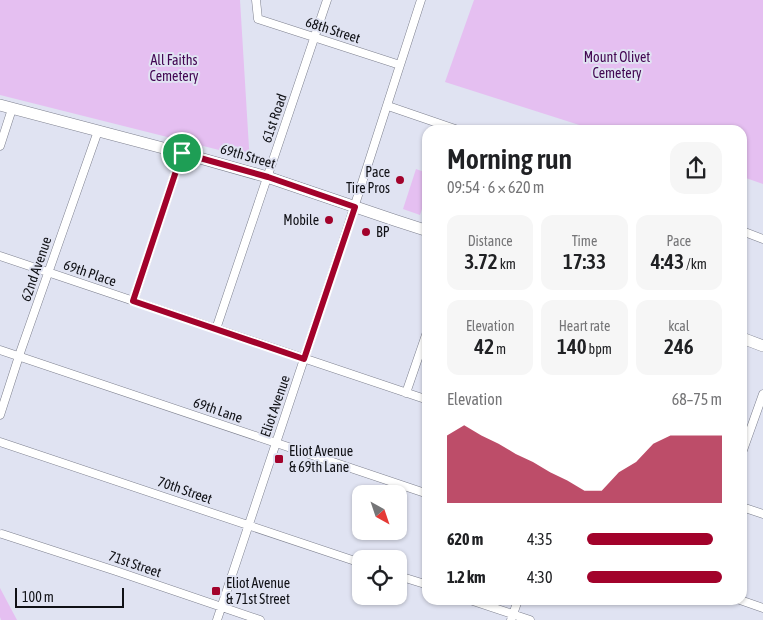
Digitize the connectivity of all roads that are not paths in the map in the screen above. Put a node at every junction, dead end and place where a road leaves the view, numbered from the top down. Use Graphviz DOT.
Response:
graph roads {
  1 [pos="256,0"];
  2 [pos="327,0"];
  3 [pos="421,0"];
  4 [pos="314,38"];
  5 [pos="400,65"];
  6 [pos="0,105"];
  7 [pos="388,106"];
  8 [pos="12,109"];
  9 [pos="443,125"];
  10 [pos="98,131"];
  11 [pos="0,146"];
  12 [pos="182,153"];
  13 [pos="268,177"];
  14 [pos="355,207"];
  15 [pos="422,229"];
  16 [pos="747,233"];
  17 [pos="763,239"];
  18 [pos="0,256"];
  19 [pos="48,272"];
  20 [pos="133,301"];
  21 [pos="216,329"];
  22 [pos="747,340"];
  23 [pos="422,346"];
  24 [pos="763,346"];
  25 [pos="0,350"];
  26 [pos="19,356"];
  27 [pos="304,359"];
  28 [pos="406,393"];
  29 [pos="763,394"];
  30 [pos="422,398"];
  31 [pos="0,416"];
  32 [pos="747,439"];
  33 [pos="0,442"];
  34 [pos="276,443"];
  35 [pos="422,492"];
  36 [pos="747,509"];
  37 [pos="763,514"];
  38 [pos="249,525"];
  39 [pos="2,534"];
  40 [pos="352,560"];
  41 [pos="407,579"];
  42 [pos="422,584"];
  43 [pos="747,602"];
  44 [pos="482,605"];
  45 [pos="516,605"];
  46 [pos="221,607"];
  47 [pos="763,608"];
  48 [pos="512,617"];
  49 [pos="217,620"];
  50 [pos="260,620"];
  51 [pos="530,620"];
  1 -- 4 [label="street, 68th Street"];
  2 -- 4 [label="street, 61st Road"];
  3 -- 5 [label="street, Eliot Avenue"];
  4 -- 5 [label="street, 68th Street"];
  4 -- 13 [label="street, 61st Road"];
  5 -- 7 [label="street, Eliot Avenue"];
  6 -- 8 [label="main road, 69th Street"];
  7 -- 9 [label="street"];
  7 -- 14 [label="street, Eliot Avenue"];
  8 -- 10 [label="main road, 69th Street"];
  8 -- 11 [label="street"];
  10 -- 12 [label="main road, 69th Street"];
  10 -- 19 [label="street, 62nd Avenue"];
  12 -- 13 [label="main road, 69th Street"];
  12 -- 20 [label="street"];
  13 -- 14 [label="main road, 69th Street"];
  13 -- 21 [label="street, 61st Road"];
  14 -- 15 [label="main road, 69th Street"];
  14 -- 27 [label="street, Eliot Avenue"];
  16 -- 17 [label="street"];
  18 -- 19 [label="street, 69th Place"];
  19 -- 20 [label="street, 69th Place"];
  19 -- 26 [label="street, 62nd Avenue"];
  20 -- 21 [label="street, 69th Place"];
  21 -- 27 [label="street, 69th Place"];
  22 -- 24 [label="main road"];
  23 -- 28 [label="street"];
  25 -- 26 [label="street, 69th Lane"];
  26 -- 31 [label="street, 62nd Avenue"];
  26 -- 34 [label="street, 69th Lane"];
  27 -- 28 [label="street, 69th Place"];
  27 -- 34 [label="street, Eliot Avenue"];
  28 -- 30 [label="street, 69th Place"];
  29 -- 32 [label="street"];
  33 -- 38 [label="street, 70th Street"];
  34 -- 35 [label="street, 69th Lane"];
  34 -- 38 [label="street, Eliot Avenue"];
  36 -- 37 [label="street"];
  38 -- 40 [label="street, 70th Street"];
  38 -- 46 [label="street, Eliot Avenue"];
  39 -- 46 [label="street, 71st Street"];
  41 -- 42 [label="street"];
  43 -- 47 [label="street"];
  44 -- 48 [label="street"];
  45 -- 48 [label="street"];
  46 -- 49 [label="street, Eliot Avenue"];
  46 -- 50 [label="street, 71st Street"];
  48 -- 51 [label="street"];
}
